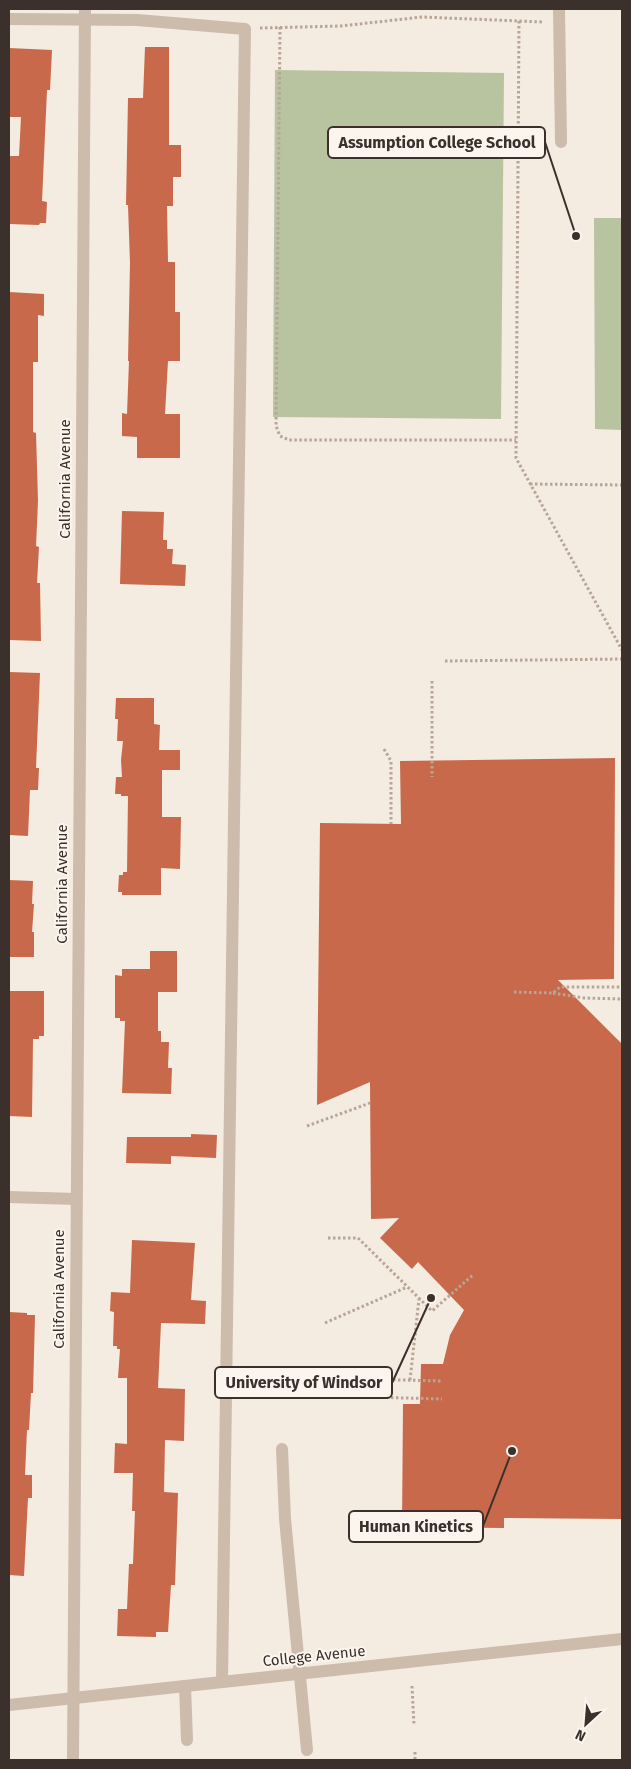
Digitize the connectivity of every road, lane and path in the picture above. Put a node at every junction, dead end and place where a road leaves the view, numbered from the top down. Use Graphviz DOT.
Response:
graph roads {
  1 [pos="559,9"];
  2 [pos="85,14"];
  3 [pos="9,19"];
  4 [pos="519,21"];
  5 [pos="544,22"];
  6 [pos="280,27"];
  7 [pos="245,29"];
  8 [pos="561,142"];
  9 [pos="516,440"];
  10 [pos="530,484"];
  11 [pos="622,485"];
  12 [pos="622,650"];
  13 [pos="622,659"];
  14 [pos="445,661"];
  15 [pos="432,681"];
  16 [pos="384,749"];
  17 [pos="432,776"];
  18 [pos="391,824"];
  19 [pos="622,987"];
  20 [pos="514,992"];
  21 [pos="553,993"];
  22 [pos="622,998"];
  23 [pos="370,1103"];
  24 [pos="307,1126"];
  25 [pos="9,1197"];
  26 [pos="76,1200"];
  27 [pos="328,1238"];
  28 [pos="474,1274"];
  29 [pos="407,1286"];
  30 [pos="419,1298"];
  31 [pos="325,1323"];
  32 [pos="323,1378"];
  33 [pos="410,1380"];
  34 [pos="442,1381"];
  35 [pos="331,1396"];
  36 [pos="442,1399"];
  37 [pos="282,1449"];
  38 [pos="622,1639"];
  39 [pos="300,1674"];
  40 [pos="222,1682"];
  41 [pos="186,1686"];
  42 [pos="412,1686"];
  43 [pos="73,1698"];
  44 [pos="9,1705"];
  45 [pos="414,1724"];
  46 [pos="187,1740"];
  47 [pos="307,1750"];
  48 [pos="415,1752"];
  49 [pos="73,1760"];
  50 [pos="415,1760"];
  1 -- 8 [label="street"];
  2 -- 3 [label="street"];
  2 -- 7 [label="street"];
  2 -- 26 [label="street, California Avenue"];
  4 -- 5 [label="path"];
  4 -- 6 [label="path"];
  4 -- 9 [label="path"];
  6 -- 7 [label="path"];
  6 -- 9 [label="path"];
  7 -- 40 [label="street"];
  9 -- 10 [label="path"];
  10 -- 11 [label="path"];
  10 -- 12 [label="path"];
  13 -- 14 [label="path"];
  15 -- 17 [label="path"];
  16 -- 18 [label="path"];
  19 -- 21 [label="path"];
  20 -- 21 [label="path"];
  21 -- 22 [label="path"];
  23 -- 24 [label="path"];
  25 -- 26 [label="street"];
  26 -- 43 [label="street, California Avenue"];
  27 -- 29 [label="path"];
  28 -- 30 [label="path"];
  29 -- 30 [label="path"];
  29 -- 31 [label="path"];
  30 -- 33 [label="path"];
  32 -- 33 [label="path"];
  33 -- 34 [label="path"];
  35 -- 36 [label="path"];
  37 -- 39 [label="street"];
  38 -- 39 [label="street, College Avenue"];
  39 -- 40 [label="street, College Avenue"];
  39 -- 47 [label="street"];
  40 -- 41 [label="street, College Avenue"];
  41 -- 43 [label="street, College Avenue"];
  41 -- 46 [label="street"];
  42 -- 45 [label="path"];
  43 -- 44 [label="street, College Avenue"];
  43 -- 49 [label="street, California Avenue"];
  48 -- 50 [label="path"];
}
